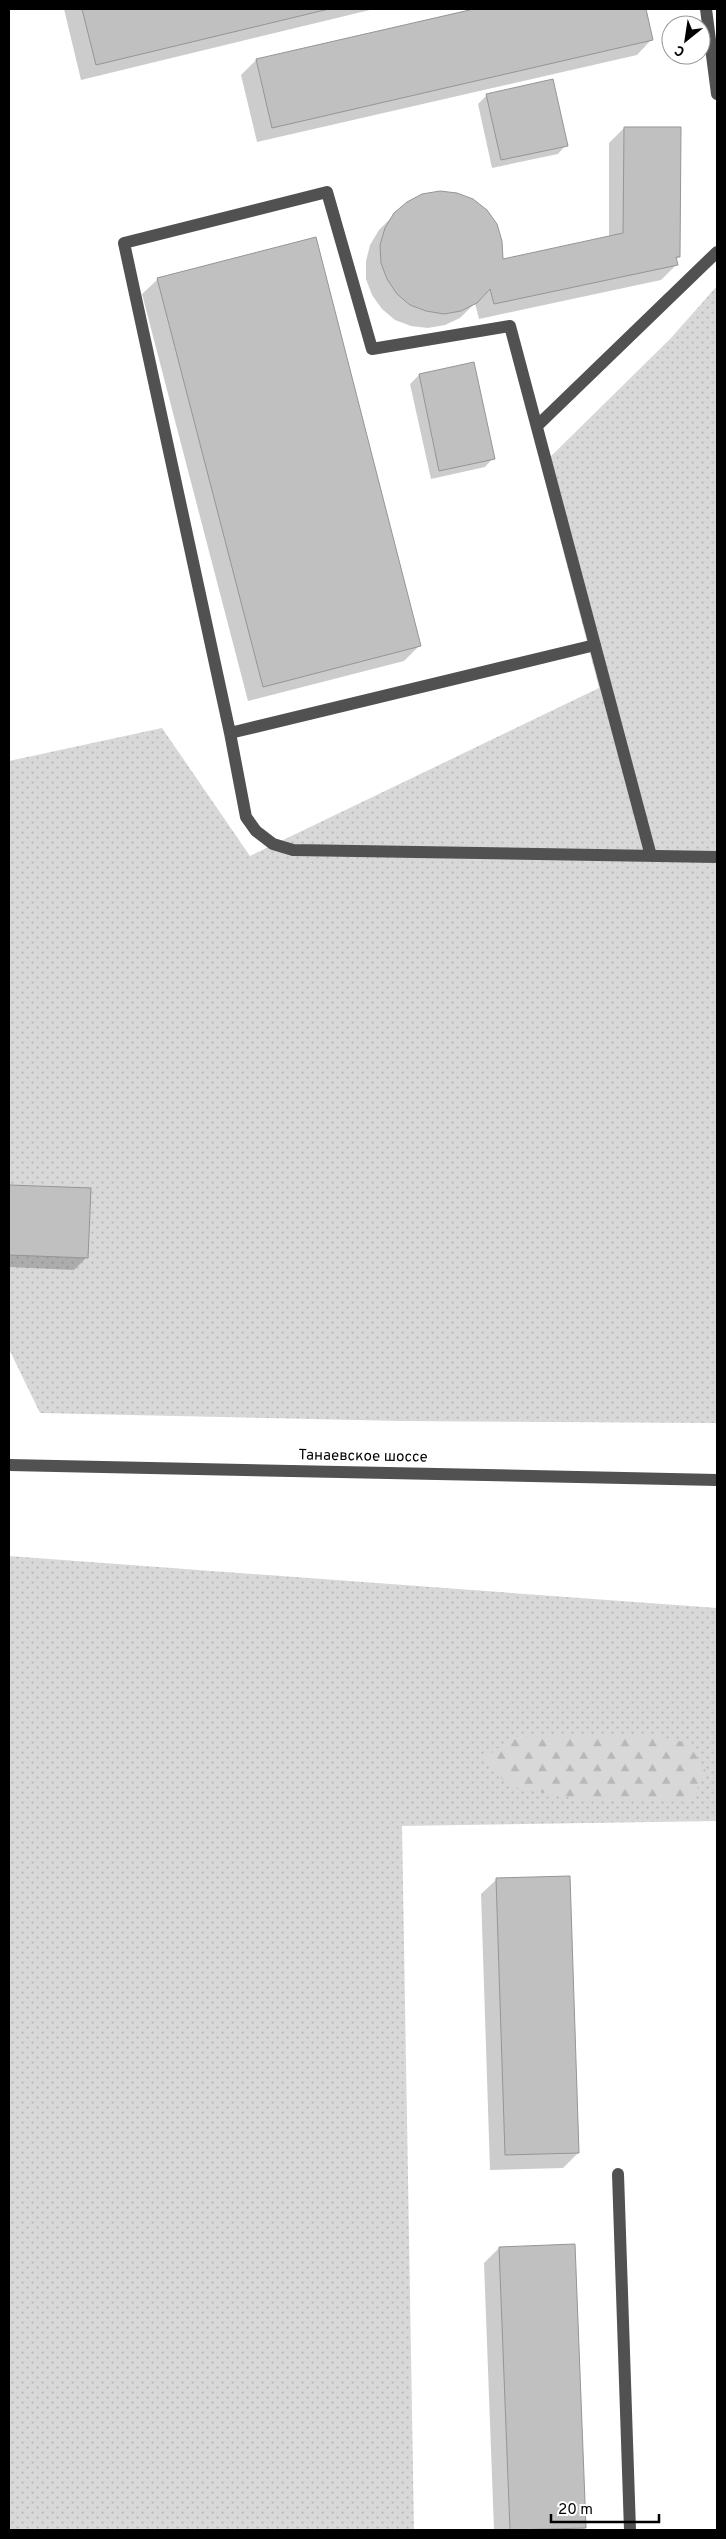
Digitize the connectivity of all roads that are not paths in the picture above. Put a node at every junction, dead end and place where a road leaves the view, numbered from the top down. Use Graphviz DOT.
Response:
graph roads {
  1 [pos="706,9"];
  2 [pos="717,94"];
  3 [pos="717,252"];
  4 [pos="537,426"];
  5 [pos="595,645"];
  6 [pos="230,733"];
  7 [pos="651,856"];
  8 [pos="717,857"];
  9 [pos="9,1466"];
  10 [pos="717,1480"];
  11 [pos="618,2174"];
  12 [pos="630,2530"];
  1 -- 2 [label="street"];
  3 -- 4 [label="street"];
  4 -- 5 [label="street"];
  4 -- 6 [label="street"];
  5 -- 6 [label="street"];
  5 -- 7 [label="street"];
  6 -- 7 [label="street"];
  7 -- 8 [label="street"];
  9 -- 10 [label="street, Танаевское шоссе"];
  11 -- 12 [label="street"];
}
